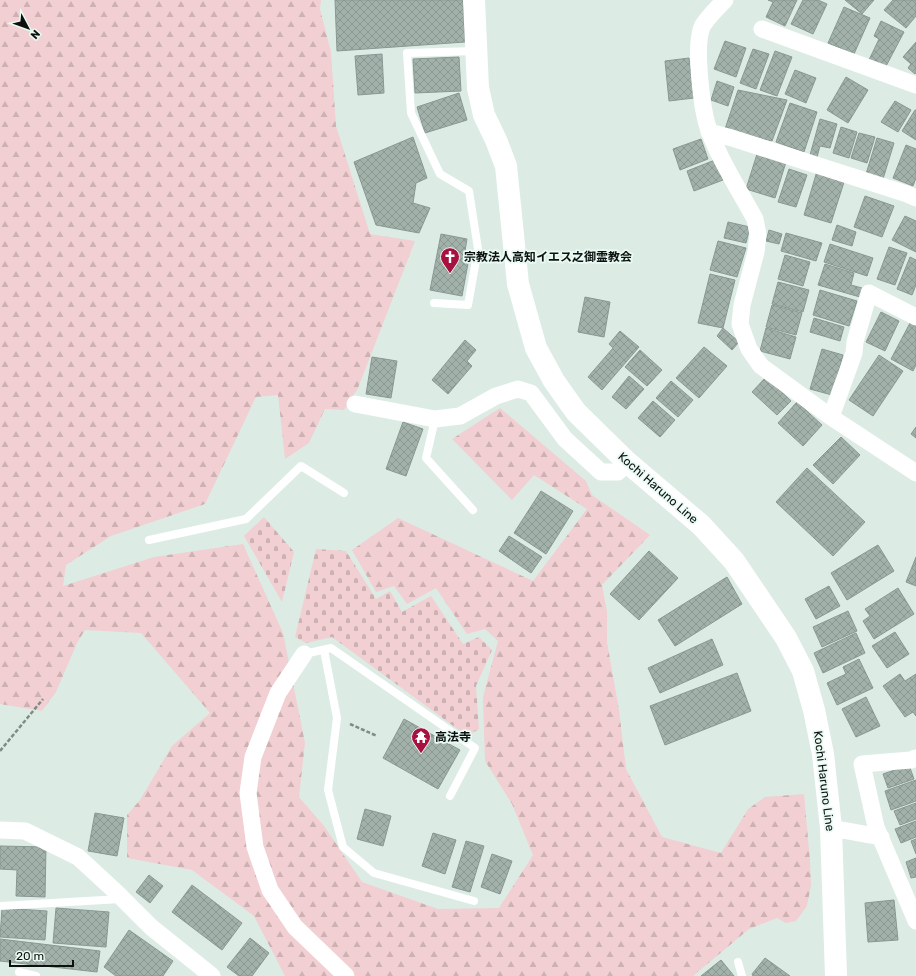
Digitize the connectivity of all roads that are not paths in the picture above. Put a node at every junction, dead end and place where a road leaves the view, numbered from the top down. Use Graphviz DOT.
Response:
graph roads {
  1 [pos="474,0"];
  2 [pos="725,0"];
  3 [pos="762,29"];
  4 [pos="476,51"];
  5 [pos="916,86"];
  6 [pos="709,132"];
  7 [pos="916,198"];
  8 [pos="434,303"];
  9 [pos="916,317"];
  10 [pos="355,404"];
  11 [pos="831,417"];
  12 [pos="434,419"];
  13 [pos="628,462"];
  14 [pos="916,473"];
  15 [pos="344,493"];
  16 [pos="473,510"];
  17 [pos="149,540"];
  18 [pos="324,650"];
  19 [pos="304,654"];
  20 [pos="916,758"];
  21 [pos="450,796"];
  22 [pos="831,828"];
  23 [pos="0,830"];
  24 [pos="881,837"];
  25 [pos="122,898"];
  26 [pos="474,901"];
  27 [pos="0,906"];
  28 [pos="916,921"];
  29 [pos="738,962"];
  30 [pos="19,972"];
  31 [pos="36,976"];
  32 [pos="212,976"];
  33 [pos="346,976"];
  34 [pos="742,976"];
  35 [pos="836,976"];
  1 -- 4 [label="main road, Kochi Haruno Line"];
  2 -- 6 [label="street"];
  3 -- 5 [label="street"];
  4 -- 8 [label="lane"];
  4 -- 13 [label="main road, Kochi Haruno Line"];
  6 -- 7 [label="street"];
  6 -- 11 [label="street"];
  9 -- 11 [label="street"];
  10 -- 12 [label="street"];
  11 -- 14 [label="street"];
  12 -- 13 [label="street"];
  12 -- 16 [label="lane"];
  13 -- 22 [label="main road, Kochi Haruno Line"];
  15 -- 17 [label="lane"];
  18 -- 19 [label="lane"];
  18 -- 21 [label="lane"];
  18 -- 26 [label="lane"];
  19 -- 33 [label="street"];
  20 -- 24 [label="street"];
  22 -- 24 [label="street"];
  22 -- 35 [label="main road, Kochi Haruno Line"];
  23 -- 25 [label="street"];
  24 -- 28 [label="street"];
  25 -- 27 [label="lane"];
  25 -- 32 [label="street"];
  29 -- 34 [label="lane"];
  30 -- 31 [label="lane"];
}
